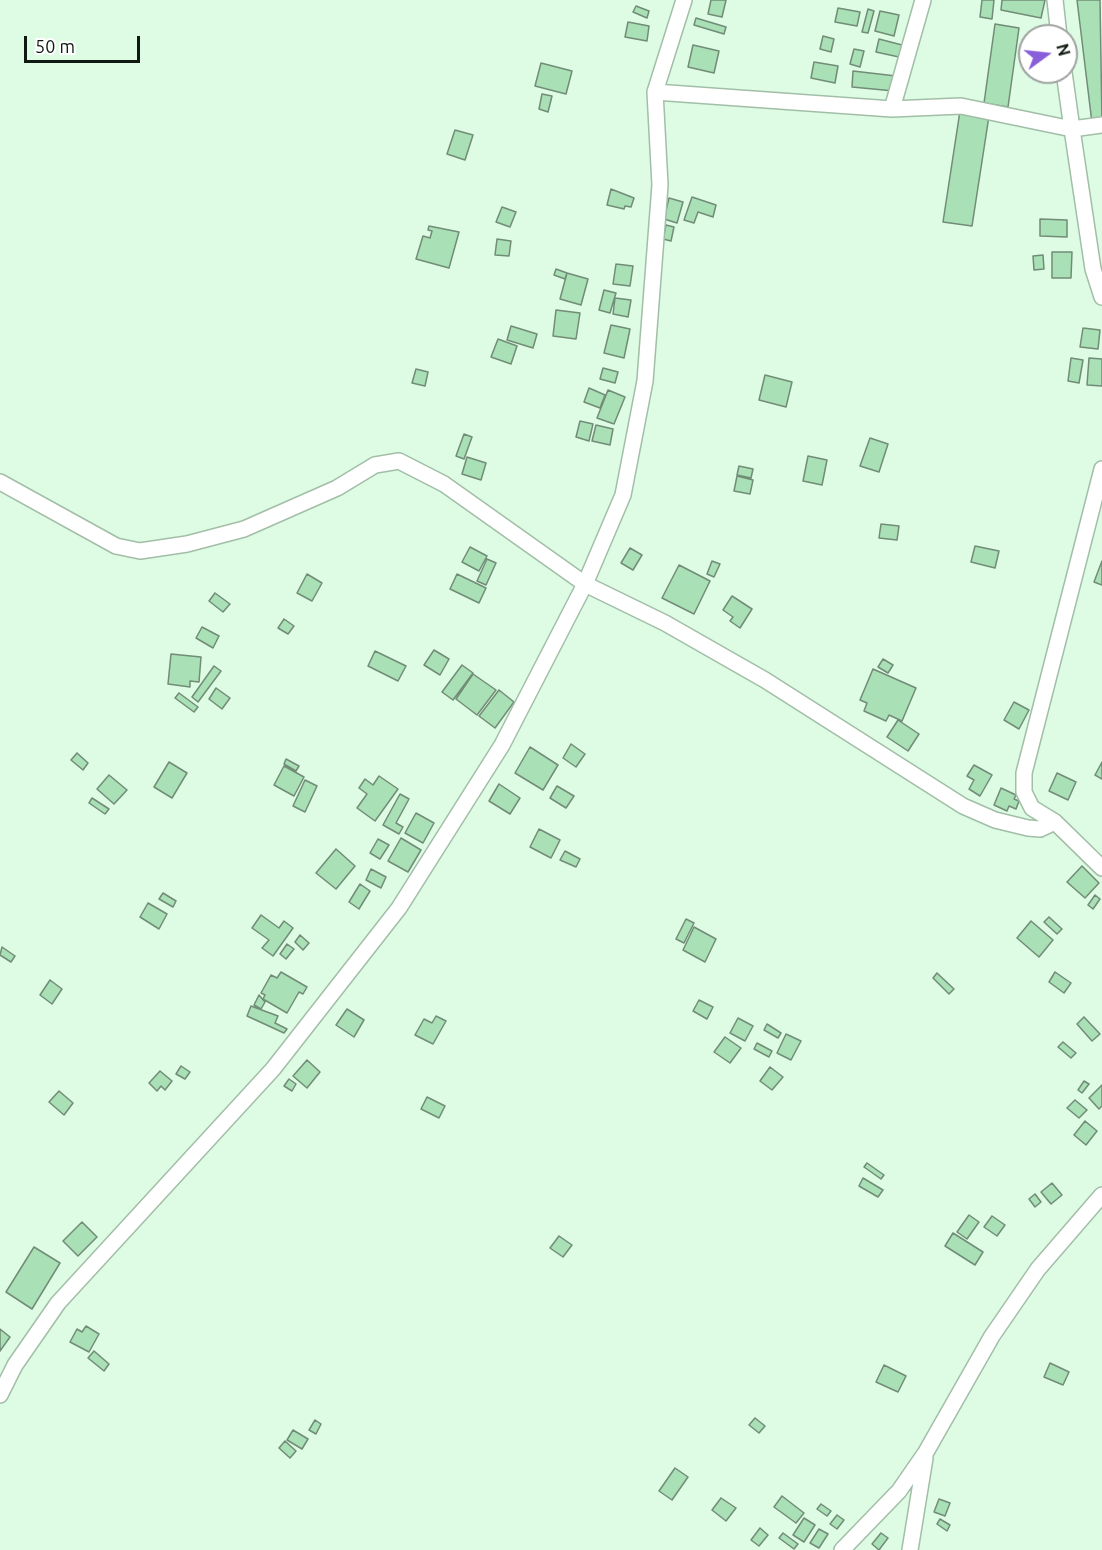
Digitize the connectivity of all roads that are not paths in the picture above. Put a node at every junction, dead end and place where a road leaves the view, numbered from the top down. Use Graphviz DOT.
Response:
graph roads {
  1 [pos="684,0"];
  2 [pos="923,0"];
  3 [pos="1055,0"];
  4 [pos="1058,24"];
  5 [pos="1066,84"];
  6 [pos="656,92"];
  7 [pos="892,109"];
  8 [pos="1102,125"];
  9 [pos="1072,129"];
  10 [pos="1102,297"];
  11 [pos="1102,469"];
  12 [pos="0,482"];
  13 [pos="585,584"];
  14 [pos="1055,822"];
  15 [pos="1102,868"];
  16 [pos="1102,1195"];
  17 [pos="0,1395"];
  18 [pos="926,1452"];
  19 [pos="842,1550"];
  20 [pos="910,1550"];
  1 -- 6 [label="street"];
  2 -- 7 [label="street"];
  3 -- 4 [label="street"];
  5 -- 9 [label="street"];
  6 -- 7 [label="street"];
  6 -- 13 [label="street"];
  7 -- 9 [label="street"];
  8 -- 9 [label="street"];
  9 -- 10 [label="street"];
  11 -- 14 [label="street"];
  12 -- 13 [label="street"];
  13 -- 14 [label="street"];
  13 -- 17 [label="street"];
  14 -- 15 [label="street"];
  16 -- 18 [label="street"];
  18 -- 19 [label="street"];
  18 -- 20 [label="street"];
}
